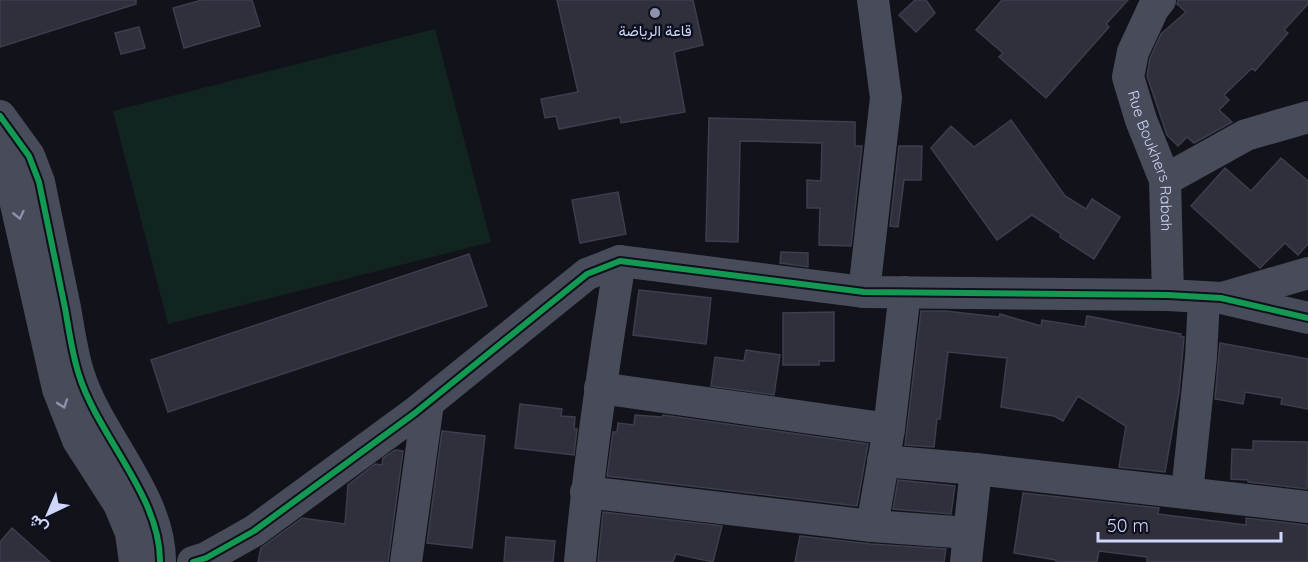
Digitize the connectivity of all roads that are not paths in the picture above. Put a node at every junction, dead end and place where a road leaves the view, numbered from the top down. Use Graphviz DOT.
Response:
graph roads {
  1 [pos="873,0"];
  2 [pos="1160,0"];
  3 [pos="0,116"];
  4 [pos="1308,117"];
  5 [pos="0,160"];
  6 [pos="1165,180"];
  7 [pos="620,261"];
  8 [pos="1308,273"];
  9 [pos="864,292"];
  10 [pos="906,292"];
  11 [pos="1168,295"];
  12 [pos="1212,298"];
  13 [pos="1308,318"];
  14 [pos="600,388"];
  15 [pos="428,403"];
  16 [pos="889,429"];
  17 [pos="883,461"];
  18 [pos="976,469"];
  19 [pos="586,492"];
  20 [pos="1187,493"];
  21 [pos="1308,507"];
  22 [pos="872,526"];
  23 [pos="968,548"];
  24 [pos="135,562"];
  25 [pos="160,562"];
  26 [pos="193,562"];
  27 [pos="406,562"];
  28 [pos="580,562"];
  1 -- 9 [label="street"];
  2 -- 6 [label="street, Rue Boukhers Rabah"];
  3 -- 25 [label="street"];
  4 -- 6 [label="street"];
  5 -- 24 [label="street, one-way"];
  6 -- 11 [label="street, Rue Boukhers Rabah"];
  7 -- 9 [label="street"];
  7 -- 14 [label="street"];
  7 -- 15 [label="street"];
  8 -- 12 [label="street"];
  9 -- 10 [label="street"];
  10 -- 11 [label="street"];
  10 -- 16 [label="street"];
  11 -- 12 [label="street"];
  12 -- 13 [label="street"];
  12 -- 20 [label="street"];
  14 -- 16 [label="street"];
  14 -- 19 [label="street"];
  15 -- 26 [label="street"];
  15 -- 27 [label="street"];
  16 -- 17 [label="street"];
  17 -- 18 [label="street"];
  17 -- 22 [label="street"];
  18 -- 20 [label="street"];
  18 -- 23 [label="street"];
  19 -- 22 [label="street"];
  19 -- 28 [label="street"];
  20 -- 21 [label="street"];
  22 -- 23 [label="street"];
}
